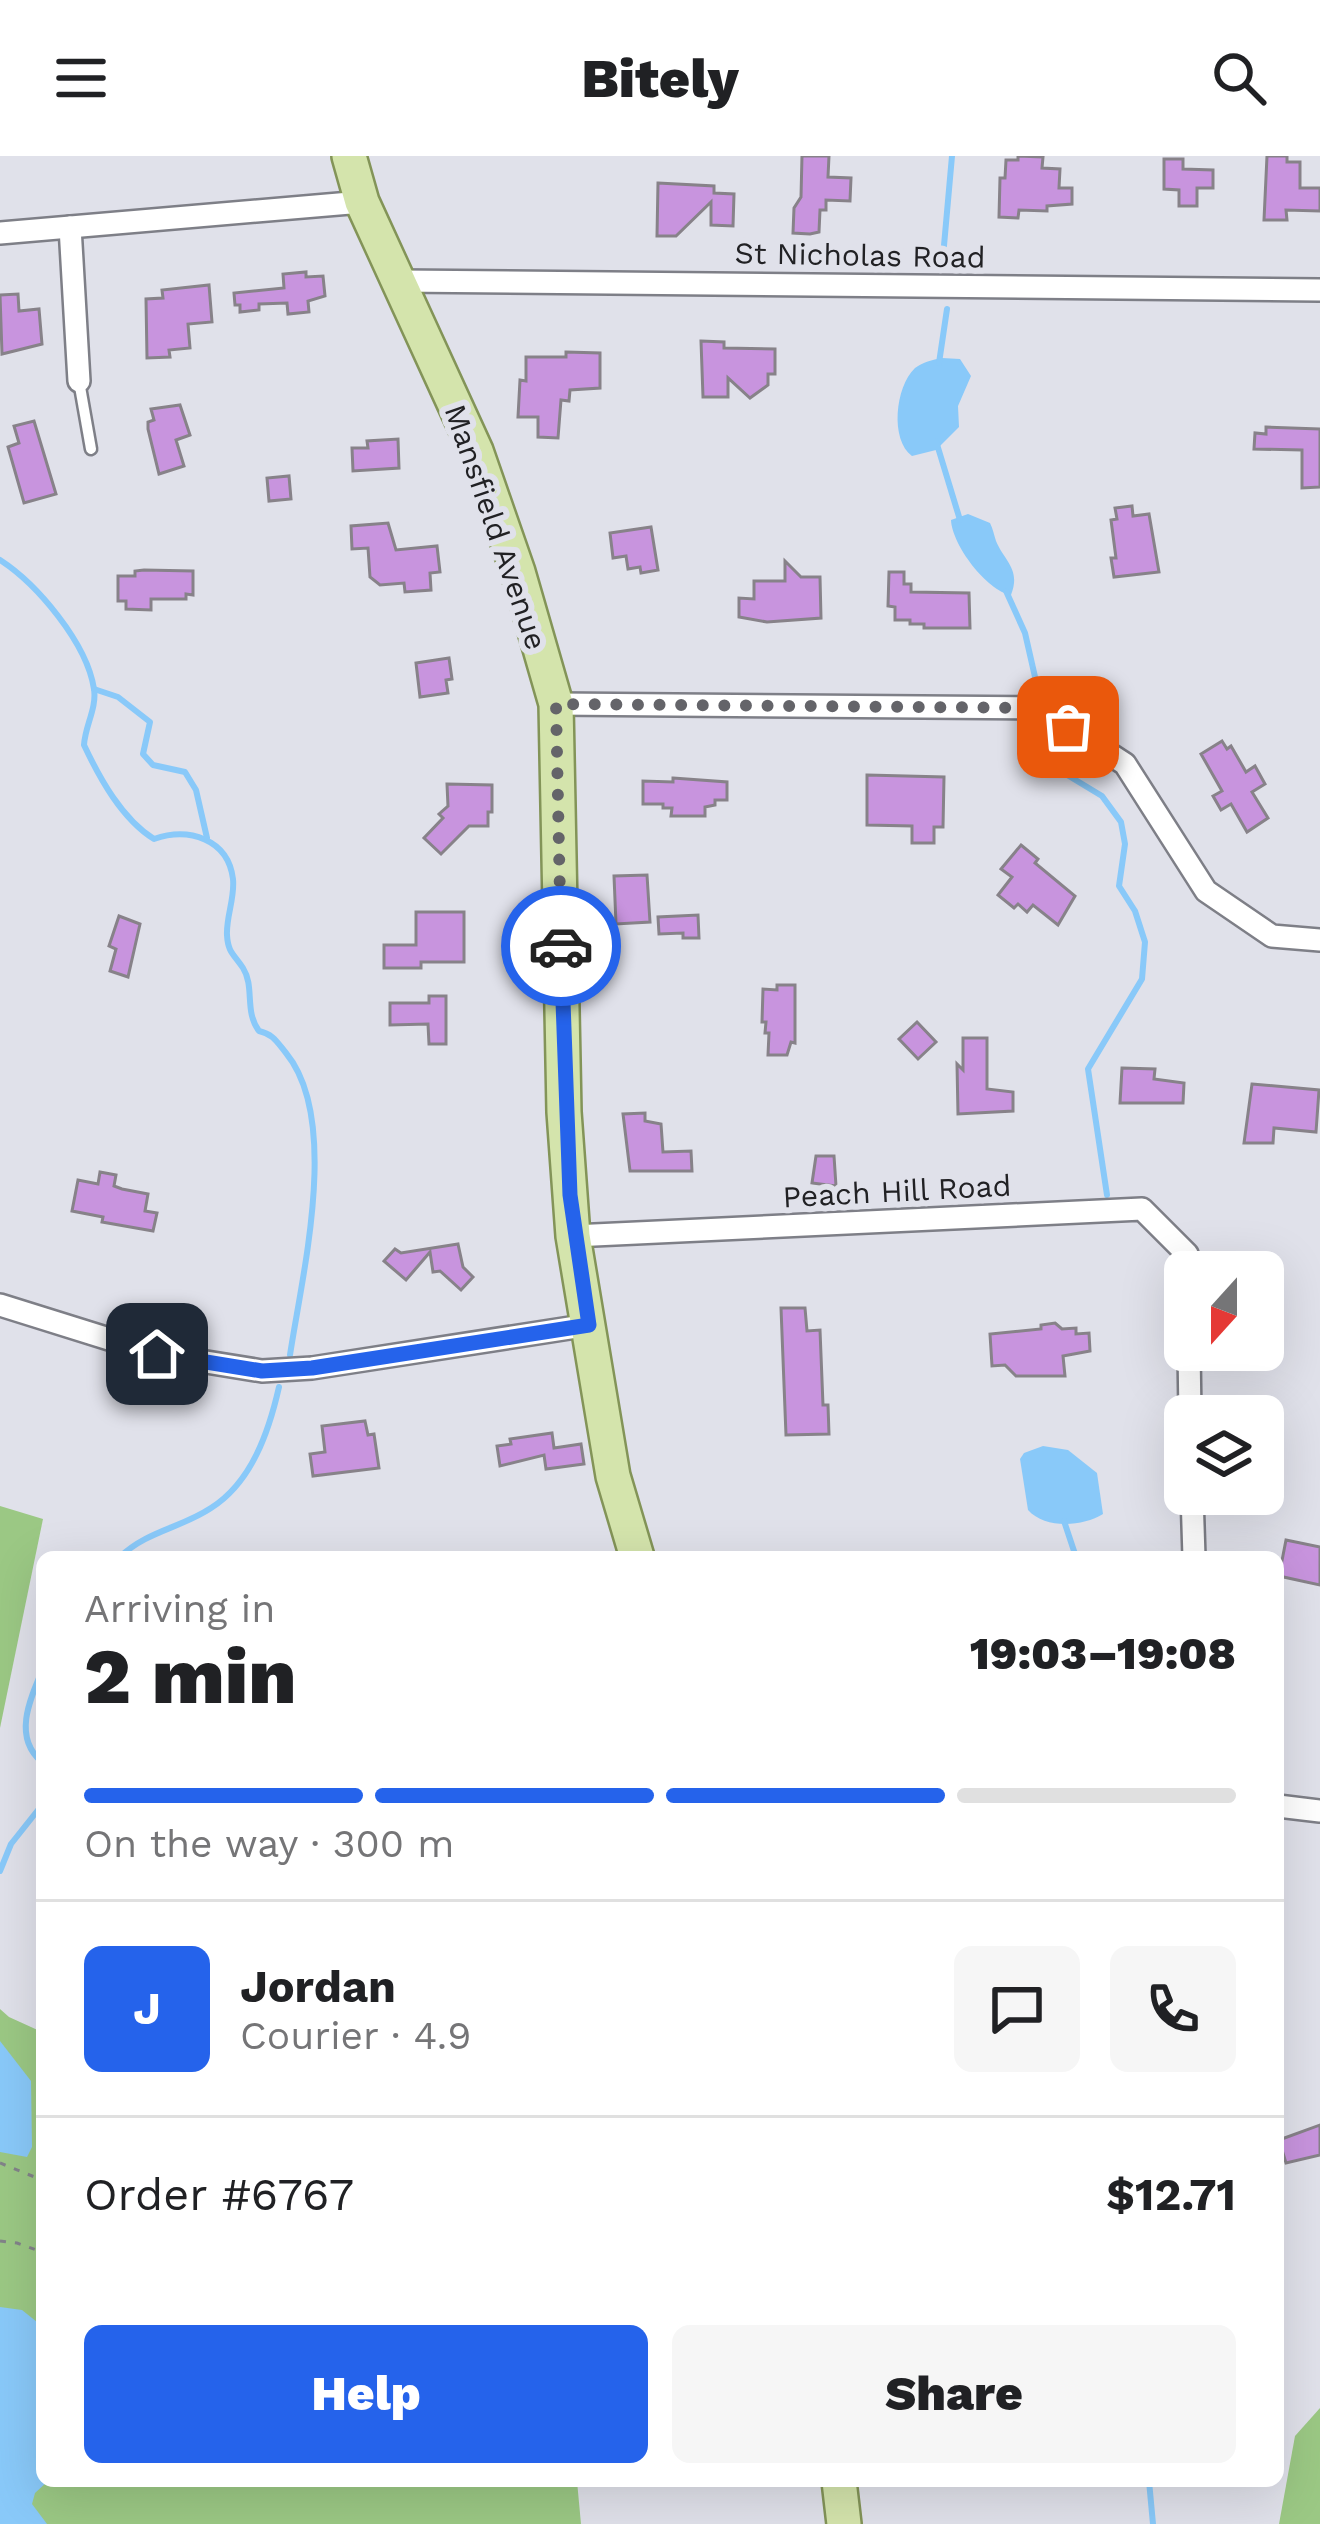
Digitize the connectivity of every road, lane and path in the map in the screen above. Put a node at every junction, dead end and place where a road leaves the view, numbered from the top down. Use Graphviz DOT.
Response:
graph roads {
  1 [pos="349,156"];
  2 [pos="362,202"];
  3 [pos="70,227"];
  4 [pos="0,233"];
  5 [pos="399,280"];
  6 [pos="1320,290"];
  7 [pos="80,381"];
  8 [pos="91,449"];
  9 [pos="556,704"];
  10 [pos="1320,940"];
  11 [pos="573,1236"];
  12 [pos="1184,1251"];
  13 [pos="0,1305"];
  14 [pos="589,1325"];
  15 [pos="1193,1515"];
  16 [pos="635,1551"];
  17 [pos="1194,1551"];
  18 [pos="1284,1807"];
  19 [pos="1320,1811"];
  20 [pos="0,2163"];
  21 [pos="36,2178"];
  22 [pos="0,2241"];
  23 [pos="36,2250"];
  24 [pos="839,2487"];
  25 [pos="844,2524"];
  1 -- 2 [label="main road, Mansfield Avenue"];
  2 -- 3 [label="street"];
  2 -- 5 [label="main road, Mansfield Avenue"];
  3 -- 4 [label="street"];
  3 -- 7 [label="street"];
  5 -- 6 [label="street, St Nicholas Road"];
  5 -- 9 [label="main road, Mansfield Avenue"];
  7 -- 8 [label="lane"];
  9 -- 10 [label="street"];
  9 -- 11 [label="main road, Mansfield Avenue"];
  11 -- 12 [label="street, Peach Hill Road"];
  11 -- 14 [label="main road, Mansfield Avenue"];
  13 -- 14 [label="street"];
  14 -- 16 [label="main road, Mansfield Avenue"];
  15 -- 17 [label="street"];
  18 -- 19 [label="street"];
  20 -- 21 [label="path"];
  22 -- 23 [label="path"];
  24 -- 25 [label="main road"];
}
